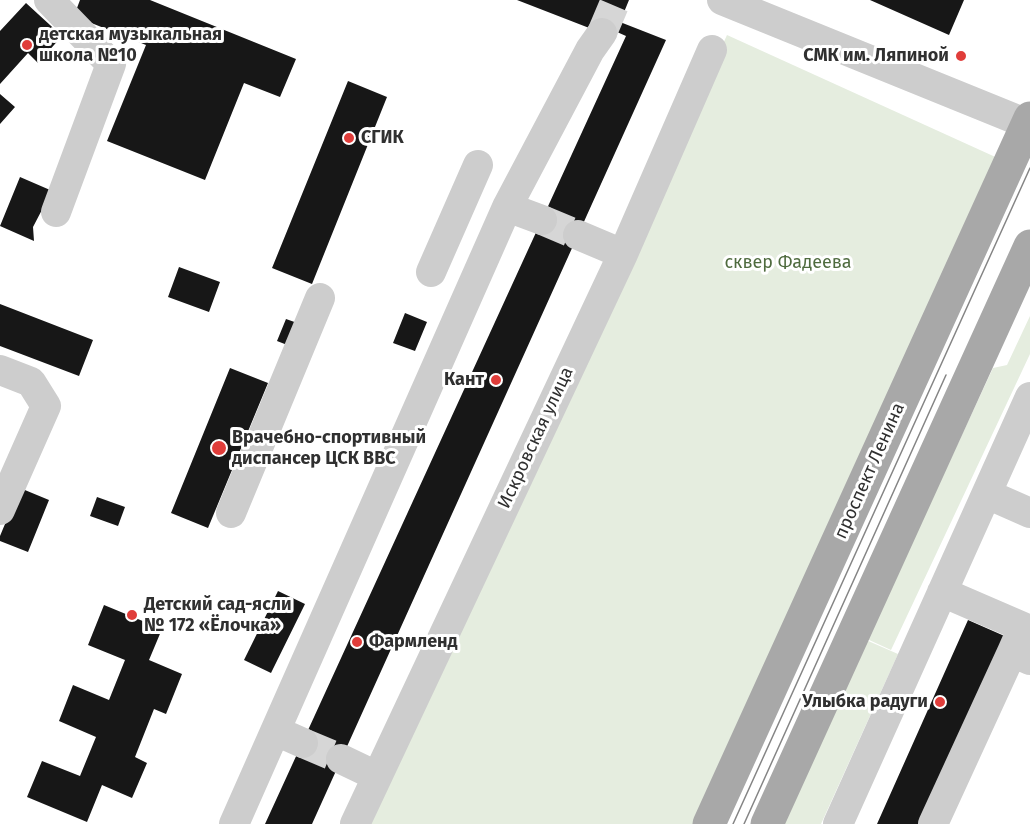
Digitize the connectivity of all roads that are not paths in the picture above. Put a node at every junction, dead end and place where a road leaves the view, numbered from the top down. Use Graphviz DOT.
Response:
graph roads {
  1 [pos="49,0"];
  2 [pos="722,0"];
  3 [pos="595,38"];
  4 [pos="712,50"];
  5 [pos="1029,123"];
  6 [pos="478,165"];
  7 [pos="507,207"];
  8 [pos="56,212"];
  9 [pos="542,220"];
  10 [pos="578,235"];
  11 [pos="1030,246"];
  12 [pos="623,254"];
  13 [pos="431,272"];
  14 [pos="320,298"];
  15 [pos="0,370"];
  16 [pos="1030,397"];
  17 [pos="987,494"];
  18 [pos="0,510"];
  19 [pos="231,513"];
  20 [pos="1030,513"];
  21 [pos="942,592"];
  22 [pos="1021,656"];
  23 [pos="276,731"];
  24 [pos="303,743"];
  25 [pos="234,824"];
  26 [pos="355,824"];
  27 [pos="710,824"];
  28 [pos="767,824"];
  29 [pos="838,824"];
  30 [pos="933,824"];
  1 -- 8 [label="street"];
  2 -- 5 [label="street"];
  3 -- 7 [label="street"];
  4 -- 12 [label="street, Искровская улица"];
  5 -- 27 [label="main road, проспект Ленина"];
  6 -- 13 [label="street"];
  7 -- 9 [label="street"];
  7 -- 23 [label="street"];
  10 -- 12 [label="street"];
  11 -- 28 [label="main road"];
  12 -- 26 [label="street, Искровская улица"];
  14 -- 19 [label="street"];
  15 -- 18 [label="street"];
  16 -- 17 [label="street"];
  17 -- 20 [label="street"];
  17 -- 21 [label="street"];
  21 -- 22 [label="street"];
  21 -- 29 [label="street"];
  22 -- 30 [label="street"];
  23 -- 24 [label="street"];
  23 -- 25 [label="street"];
}
